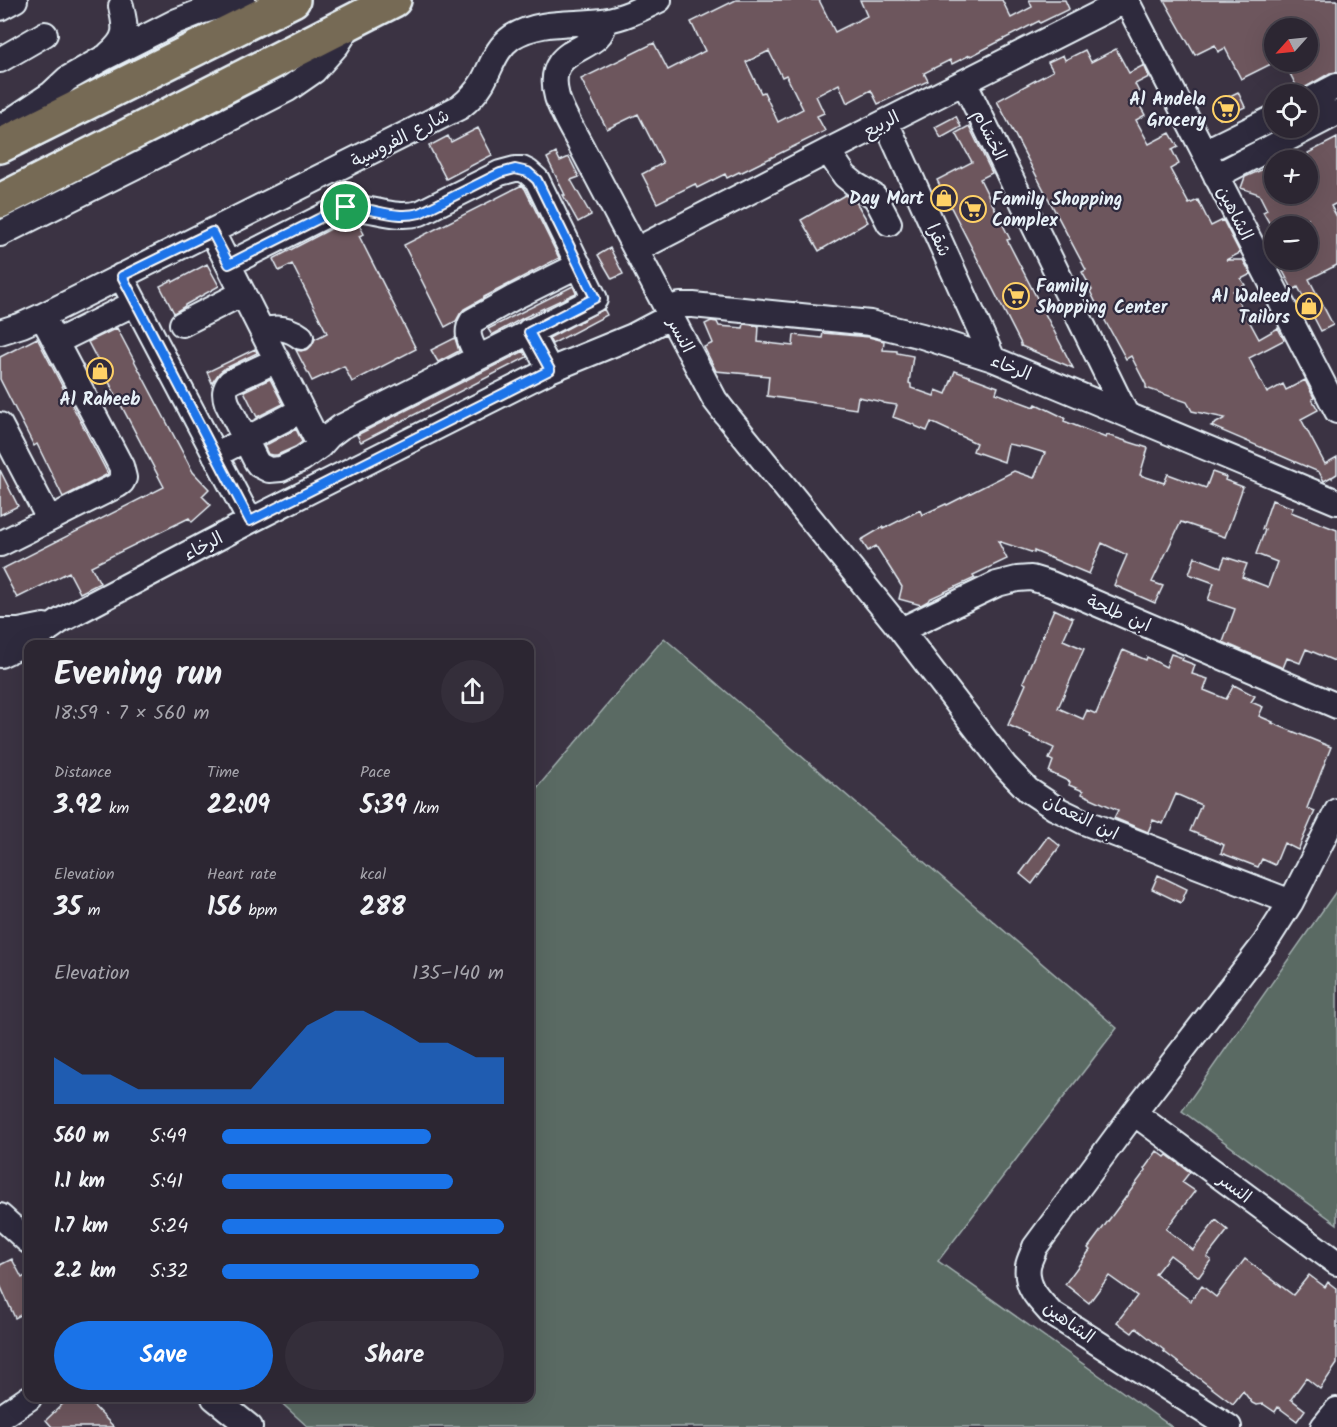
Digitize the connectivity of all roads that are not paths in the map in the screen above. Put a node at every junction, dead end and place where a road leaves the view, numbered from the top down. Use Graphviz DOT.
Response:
graph roads {
  1 [pos="15,0"];
  2 [pos="243,0"];
  3 [pos="293,0"];
  4 [pos="394,0"];
  5 [pos="659,0"];
  6 [pos="1126,0"];
  7 [pos="120,3"];
  8 [pos="0,8"];
  9 [pos="604,21"];
  10 [pos="352,22"];
  11 [pos="165,27"];
  12 [pos="45,34"];
  13 [pos="102,59"];
  14 [pos="0,60"];
  15 [pos="964,82"];
  16 [pos="1337,86"];
  17 [pos="1318,96"];
  18 [pos="1337,113"];
  19 [pos="886,122"];
  20 [pos="1264,122"];
  21 [pos="0,128"];
  22 [pos="0,146"];
  23 [pos="828,151"];
  24 [pos="1204,152"];
  25 [pos="1216,176"];
  26 [pos="0,201"];
  27 [pos="889,223"];
  28 [pos="212,232"];
  29 [pos="0,234"];
  30 [pos="636,250"];
  31 [pos="229,264"];
  32 [pos="579,265"];
  33 [pos="122,276"];
  34 [pos="243,293"];
  35 [pos="135,303"];
  36 [pos="669,313"];
  37 [pos="42,316"];
  38 [pos="182,324"];
  39 [pos="262,331"];
  40 [pos="0,332"];
  41 [pos="529,332"];
  42 [pos="301,337"];
  43 [pos="56,342"];
  44 [pos="478,357"];
  45 [pos="993,359"];
  46 [pos="277,360"];
  47 [pos="550,370"];
  48 [pos="302,411"];
  49 [pos="1337,411"];
  50 [pos="1126,414"];
  51 [pos="0,425"];
  52 [pos="246,439"];
  53 [pos="320,446"];
  54 [pos="215,455"];
  55 [pos="1337,502"];
  56 [pos="49,519"];
  57 [pos="250,521"];
  58 [pos="0,544"];
  59 [pos="60,621"];
  60 [pos="901,630"];
  61 [pos="0,631"];
  62 [pos="33,640"];
  63 [pos="24,644"];
  64 [pos="0,655"];
  65 [pos="1337,706"];
  66 [pos="1337,811"];
  67 [pos="1291,902"];
  68 [pos="1134,1113"];
  69 [pos="0,1216"];
  70 [pos="24,1237"];
  71 [pos="1337,1263"];
  72 [pos="24,1401"];
  73 [pos="218,1402"];
  74 [pos="1337,1410"];
  75 [pos="0,1418"];
  76 [pos="242,1424"];
  77 [pos="1228,1427"];
  78 [pos="1323,1427"];
  1 -- 8 [label="street"];
  2 -- 11 [label="street"];
  3 -- 22 [label="highway"];
  4 -- 10 [label="highway"];
  5 -- 9 [label="street, شارع الفروسية"];
  6 -- 15 [label="street, الربيع"];
  6 -- 24 [label="street, الشاهين"];
  7 -- 11 [label="street"];
  7 -- 13 [label="street"];
  9 -- 28 [label="street, شارع الفروسية"];
  9 -- 30 [label="street, النسر"];
  10 -- 26 [label="highway"];
  10 -- 29 [label="street"];
  11 -- 13 [label="street"];
  12 -- 14 [label="street"];
  13 -- 21 [label="street"];
  15 -- 19 [label="street, الربيع"];
  15 -- 50 [label="street, الحُسَام"];
  16 -- 17 [label="street"];
  18 -- 25 [label="street, الشاهين"];
  19 -- 23 [label="street, الربيع"];
  19 -- 45 [label="street, شقرا"];
  20 -- 24 [label="street"];
  23 -- 27 [label="street"];
  23 -- 30 [label="street, الربيع"];
  24 -- 25 [label="street, الشاهين"];
  25 -- 49 [label="street, الشاهين"];
  28 -- 31 [label="street"];
  28 -- 33 [label="street, شارع الفروسية"];
  30 -- 36 [label="street, النسر"];
  31 -- 32 [label="street"];
  31 -- 34 [label="street"];
  32 -- 41 [label="street"];
  32 -- 44 [label="street"];
  33 -- 35 [label="street"];
  33 -- 37 [label="street, شارع الفروسية"];
  34 -- 38 [label="street"];
  34 -- 39 [label="street"];
  35 -- 43 [label="street"];
  35 -- 54 [label="street"];
  36 -- 45 [label="street, الرخاء"];
  36 -- 47 [label="street, الرخاء"];
  36 -- 60 [label="street, النسر"];
  37 -- 40 [label="street, شارع الفروسية"];
  37 -- 43 [label="street"];
  39 -- 42 [label="street"];
  39 -- 46 [label="street"];
  41 -- 44 [label="street"];
  41 -- 47 [label="street"];
  43 -- 56 [label="street"];
  44 -- 53 [label="street"];
  45 -- 50 [label="street, الرخاء"];
  46 -- 48 [label="street"];
  46 -- 52 [label="street"];
  47 -- 57 [label="street, الرخاء"];
  48 -- 52 [label="street"];
  48 -- 53 [label="street"];
  50 -- 55 [label="street, الرخاء"];
  51 -- 56 [label="street"];
  52 -- 53 [label="street"];
  52 -- 54 [label="street"];
  54 -- 57 [label="street"];
  56 -- 58 [label="street"];
  57 -- 59 [label="street, الرخاء"];
  59 -- 61 [label="street, الرخاء"];
  59 -- 62 [label="street, الرخاء"];
  60 -- 65 [label="street, ابن طلحة"];
  60 -- 67 [label="street, ابن النعمان"];
  63 -- 64 [label="street, الرخاء"];
  66 -- 67 [label="street"];
  67 -- 68 [label="street"];
  68 -- 71 [label="street, النسر"];
  68 -- 77 [label="street, الشاهين"];
  69 -- 70 [label="street"];
  72 -- 75 [label="street"];
  73 -- 76 [label="street"];
  74 -- 78 [label="street"];
}
